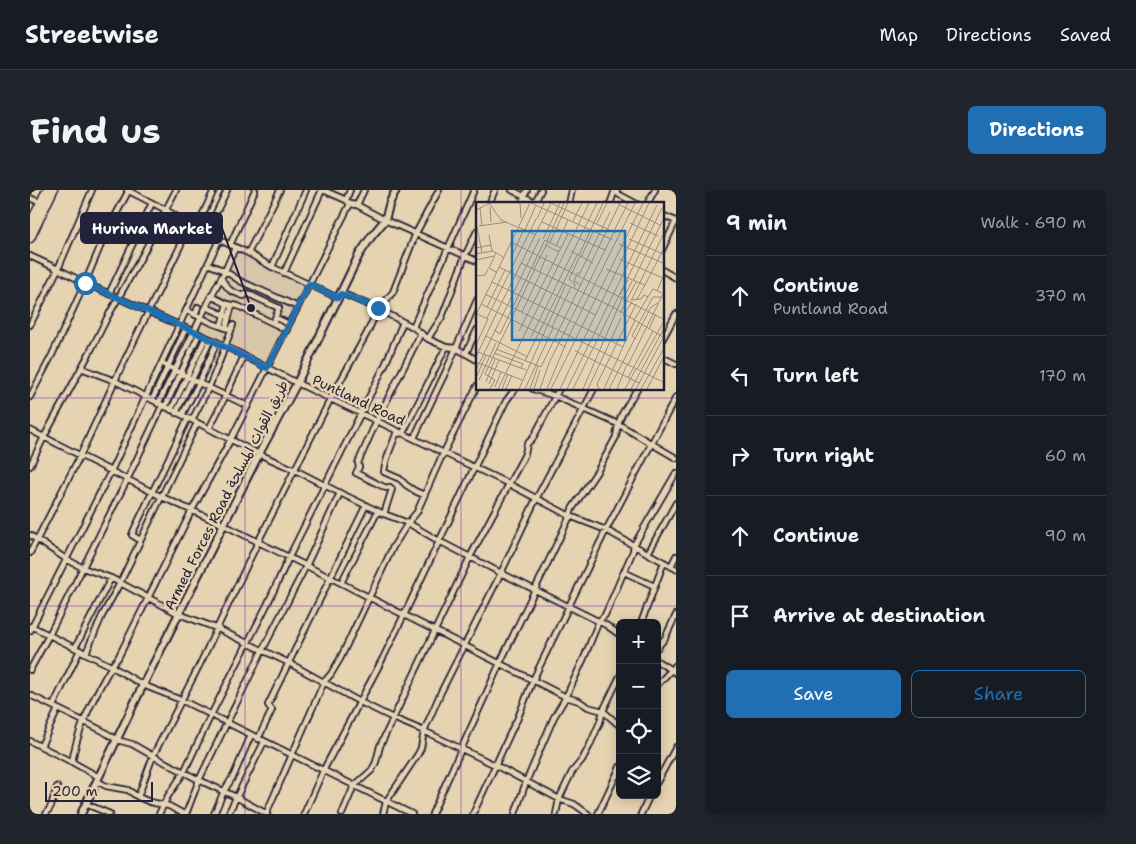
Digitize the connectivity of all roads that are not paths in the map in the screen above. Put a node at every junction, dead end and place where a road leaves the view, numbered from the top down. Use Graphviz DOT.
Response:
graph roads {
  1 [pos="47,190"];
  2 [pos="53,190"];
  3 [pos="92,190"];
  4 [pos="128,190"];
  5 [pos="176,190"];
  6 [pos="214,190"];
  7 [pos="227,190"];
  8 [pos="255,190"];
  9 [pos="280,190"];
  10 [pos="306,190"];
  11 [pos="322,190"];
  12 [pos="350,190"];
  13 [pos="364,190"];
  14 [pos="396,190"];
  15 [pos="439,190"];
  16 [pos="474,190"];
  17 [pos="495,190"];
  18 [pos="512,190"];
  19 [pos="527,190"];
  20 [pos="541,190"];
  21 [pos="615,190"];
  22 [pos="655,190"];
  23 [pos="524,196"];
  24 [pos="30,198"];
  25 [pos="348,202"];
  26 [pos="491,202"];
  27 [pos="522,202"];
  28 [pos="534,202"];
  29 [pos="536,202"];
  30 [pos="611,202"];
  31 [pos="633,202"];
  32 [pos="648,202"];
  33 [pos="41,203"];
  34 [pos="152,203"];
  35 [pos="357,205"];
  36 [pos="166,210"];
  37 [pos="664,216"];
  38 [pos="385,220"];
  39 [pos="676,221"];
  40 [pos="30,225"];
  41 [pos="190,226"];
  42 [pos="196,229"];
  43 [pos="416,233"];
  44 [pos="206,234"];
  45 [pos="476,234"];
  46 [pos="30,238"];
  47 [pos="219,240"];
  48 [pos="230,245"];
  49 [pos="664,246"];
  50 [pos="236,248"];
  51 [pos="448,248"];
  52 [pos="248,253"];
  53 [pos="30,256"];
  54 [pos="465,256"];
  55 [pos="476,261"];
  56 [pos="208,264"];
  57 [pos="272,267"];
  58 [pos="58,269"];
  59 [pos="664,271"];
  60 [pos="225,272"];
  61 [pos="284,273"];
  62 [pos="221,278"];
  63 [pos="676,278"];
  64 [pos="85,283"];
  65 [pos="309,284"];
  66 [pos="249,285"];
  67 [pos="246,293"];
  68 [pos="109,294"];
  69 [pos="211,296"];
  70 [pos="340,296"];
  71 [pos="119,298"];
  72 [pos="476,302"];
  73 [pos="230,304"];
  74 [pos="198,307"];
  75 [pos="206,307"];
  76 [pos="298,307"];
  77 [pos="378,308"];
  78 [pos="186,310"];
  79 [pos="149,312"];
  80 [pos="676,314"];
  81 [pos="195,315"];
  82 [pos="226,316"];
  83 [pos="201,318"];
  84 [pos="275,320"];
  85 [pos="403,322"];
  86 [pos="179,324"];
  87 [pos="289,324"];
  88 [pos="30,325"];
  89 [pos="228,327"];
  90 [pos="413,327"];
  91 [pos="186,328"];
  92 [pos="287,330"];
  93 [pos="194,332"];
  94 [pos="421,332"];
  95 [pos="476,332"];
  96 [pos="199,334"];
  97 [pos="664,336"];
  98 [pos="208,338"];
  99 [pos="428,339"];
  100 [pos="217,342"];
  101 [pos="225,346"];
  102 [pos="446,347"];
  103 [pos="456,348"];
  104 [pos="466,353"];
  105 [pos="244,356"];
  106 [pos="664,358"];
  107 [pos="476,359"];
  108 [pos="162,363"];
  109 [pos="676,364"];
  110 [pos="168,367"];
  111 [pos="81,368"];
  112 [pos="267,368"];
  113 [pos="175,370"];
  114 [pos="181,374"];
  115 [pos="187,376"];
  116 [pos="193,379"];
  117 [pos="115,382"];
  118 [pos="198,382"];
  119 [pos="297,383"];
  120 [pos="209,387"];
  121 [pos="476,388"];
  122 [pos="514,390"];
  123 [pos="536,390"];
  124 [pos="558,390"];
  125 [pos="593,390"];
  126 [pos="636,390"];
  127 [pos="226,395"];
  128 [pos="555,396"];
  129 [pos="30,397"];
  130 [pos="145,397"];
  131 [pos="676,397"];
  132 [pos="331,398"];
  133 [pos="152,400"];
  134 [pos="162,405"];
  135 [pos="248,406"];
  136 [pos="583,408"];
  137 [pos="171,410"];
  138 [pos="176,413"];
  139 [pos="360,413"];
  140 [pos="182,415"];
  141 [pos="190,419"];
  142 [pos="377,420"];
  143 [pos="197,423"];
  144 [pos="618,424"];
  145 [pos="209,429"];
  146 [pos="30,430"];
  147 [pos="402,433"];
  148 [pos="44,437"];
  149 [pos="414,438"];
  150 [pos="231,439"];
  151 [pos="651,444"];
  152 [pos="444,452"];
  153 [pos="259,454"];
  154 [pos="80,456"];
  155 [pos="676,458"];
  156 [pos="30,466"];
  157 [pos="474,467"];
  158 [pos="295,470"];
  159 [pos="111,471"];
  160 [pos="676,473"];
  161 [pos="127,480"];
  162 [pos="510,484"];
  163 [pos="325,485"];
  164 [pos="152,491"];
  165 [pos="340,494"];
  166 [pos="424,495"];
  167 [pos="162,497"];
  168 [pos="536,499"];
  169 [pos="676,503"];
  170 [pos="366,505"];
  171 [pos="192,510"];
  172 [pos="378,511"];
  173 [pos="384,514"];
  174 [pos="570,516"];
  175 [pos="408,523"];
  176 [pos="224,525"];
  177 [pos="606,530"];
  178 [pos="30,535"];
  179 [pos="38,539"];
  180 [pos="140,540"];
  181 [pos="439,541"];
  182 [pos="258,542"];
  183 [pos="634,545"];
  184 [pos="30,553"];
  185 [pos="648,553"];
  186 [pos="676,556"];
  187 [pos="289,557"];
  188 [pos="470,557"];
  189 [pos="66,559"];
  190 [pos="664,562"];
  191 [pos="306,566"];
  192 [pos="671,566"];
  193 [pos="83,568"];
  194 [pos="676,569"];
  195 [pos="624,572"];
  196 [pos="501,574"];
  197 [pos="111,578"];
  198 [pos="330,578"];
  199 [pos="120,583"];
  200 [pos="341,583"];
  201 [pos="654,586"];
  202 [pos="535,591"];
  203 [pos="149,598"];
  204 [pos="370,598"];
  205 [pos="568,607"];
  206 [pos="179,614"];
  207 [pos="404,615"];
  208 [pos="676,615"];
  209 [pos="642,619"];
  210 [pos="599,621"];
  211 [pos="31,628"];
  212 [pos="216,628"];
  213 [pos="434,629"];
  214 [pos="616,632"];
  215 [pos="49,635"];
  216 [pos="248,643"];
  217 [pos="661,643"];
  218 [pos="465,645"];
  219 [pos="75,648"];
  220 [pos="80,650"];
  221 [pos="262,651"];
  222 [pos="86,653"];
  223 [pos="289,663"];
  224 [pos="500,663"];
  225 [pos="660,664"];
  226 [pos="676,665"];
  227 [pos="111,666"];
  228 [pos="30,670"];
  229 [pos="670,670"];
  230 [pos="676,673"];
  231 [pos="533,680"];
  232 [pos="661,680"];
  233 [pos="324,682"];
  234 [pos="616,684"];
  235 [pos="143,685"];
  236 [pos="30,695"];
  237 [pos="566,697"];
  238 [pos="181,700"];
  239 [pos="360,702"];
  240 [pos="56,707"];
  241 [pos="603,711"];
  242 [pos="211,715"];
  243 [pos="393,718"];
  244 [pos="84,722"];
  245 [pos="616,722"];
  246 [pos="228,724"];
  247 [pos="424,731"];
  248 [pos="251,735"];
  249 [pos="258,739"];
  250 [pos="117,740"];
  251 [pos="30,741"];
  252 [pos="264,742"];
  253 [pos="41,746"];
  254 [pos="676,747"];
  255 [pos="461,750"];
  256 [pos="291,755"];
  257 [pos="153,756"];
  258 [pos="72,762"];
  259 [pos="494,766"];
  260 [pos="323,770"];
  261 [pos="184,772"];
  262 [pos="661,775"];
  263 [pos="616,776"];
  264 [pos="98,779"];
  265 [pos="200,780"];
  266 [pos="526,782"];
  267 [pos="354,786"];
  268 [pos="58,787"];
  269 [pos="224,791"];
  270 [pos="138,797"];
  271 [pos="236,797"];
  272 [pos="559,799"];
  273 [pos="648,799"];
  274 [pos="386,802"];
  275 [pos="86,804"];
  276 [pos="164,805"];
  277 [pos="46,814"];
  278 [pos="81,814"];
  279 [pos="110,814"];
  280 [pos="159,814"];
  281 [pos="185,814"];
  282 [pos="214,814"];
  283 [pos="228,814"];
  284 [pos="266,814"];
  285 [pos="304,814"];
  286 [pos="342,814"];
  287 [pos="383,814"];
  288 [pos="412,814"];
  289 [pos="432,814"];
  290 [pos="473,814"];
  291 [pos="515,814"];
  292 [pos="556,814"];
  293 [pos="588,814"];
  294 [pos="598,814"];
  295 [pos="641,814"];
  1 -- 33 [label="highway"];
  2 -- 46 [label="highway"];
  3 -- 58 [label="street"];
  4 -- 34 [label="street"];
  4 -- 64 [label="street"];
  5 -- 36 [label="street"];
  6 -- 42 [label="street"];
  7 -- 44 [label="street"];
  8 -- 48 [label="street"];
  9 -- 52 [label="street"];
  10 -- 57 [label="street"];
  11 -- 25 [label="street"];
  11 -- 61 [label="street"];
  12 -- 25 [label="street"];
  13 -- 35 [label="street"];
  14 -- 38 [label="street, Armed Forces Road طريق القوات المسلحة"];
  15 -- 43 [label="street"];
  16 -- 51 [label="street"];
  17 -- 26 [label="street"];
  18 -- 23 [label="street"];
  19 -- 23 [label="street"];
  20 -- 29 [label="street"];
  21 -- 30 [label="street"];
  21 -- 31 [label="street"];
  22 -- 32 [label="street"];
  23 -- 27 [label="street"];
  23 -- 28 [label="street"];
  24 -- 33 [label="street"];
  25 -- 35 [label="street"];
  25 -- 65 [label="street"];
  33 -- 40 [label="highway"];
  34 -- 36 [label="street"];
  34 -- 68 [label="street"];
  35 -- 38 [label="street"];
  36 -- 41 [label="street"];
  36 -- 71 [label="street"];
  37 -- 39 [label="street"];
  38 -- 43 [label="street"];
  38 -- 70 [label="street, Armed Forces Road طريق القوات المسلحة"];
  39 -- 49 [label="street"];
  41 -- 42 [label="street"];
  41 -- 79 [label="street"];
  42 -- 44 [label="street"];
  43 -- 51 [label="street"];
  43 -- 77 [label="street"];
  44 -- 47 [label="street"];
  45 -- 54 [label="street"];
  47 -- 48 [label="street"];
  47 -- 56 [label="street"];
  48 -- 50 [label="street"];
  50 -- 52 [label="street"];
  50 -- 60 [label="street"];
  51 -- 54 [label="street"];
  51 -- 90 [label="street"];
  52 -- 57 [label="street"];
  53 -- 58 [label="street, Puntland Road"];
  54 -- 55 [label="street"];
  54 -- 99 [label="street"];
  56 -- 60 [label="street"];
  56 -- 78 [label="street"];
  57 -- 61 [label="street"];
  58 -- 64 [label="street, Puntland Road"];
  58 -- 88 [label="street"];
  59 -- 63 [label="street"];
  60 -- 62 [label="street"];
  60 -- 66 [label="street"];
  61 -- 65 [label="street"];
  62 -- 67 [label="street"];
  62 -- 69 [label="street"];
  64 -- 68 [label="street, Puntland Road"];
  64 -- 129 [label="street"];
  65 -- 70 [label="street"];
  65 -- 76 [label="street"];
  66 -- 67 [label="street"];
  66 -- 76 [label="street"];
  67 -- 84 [label="street"];
  68 -- 71 [label="street, Puntland Road"];
  69 -- 73 [label="street"];
  69 -- 75 [label="street"];
  70 -- 77 [label="street"];
  70 -- 119 [label="street, Armed Forces Road طريق القوات المسلحة"];
  71 -- 79 [label="street, Puntland Road"];
  71 -- 111 [label="street"];
  72 -- 103 [label="street"];
  73 -- 82 [label="street"];
  73 -- 84 [label="street"];
  74 -- 81 [label="street"];
  75 -- 82 [label="street"];
  75 -- 83 [label="street"];
  76 -- 87 [label="street"];
  77 -- 85 [label="street"];
  77 -- 132 [label="street"];
  78 -- 81 [label="street"];
  78 -- 86 [label="street"];
  79 -- 86 [label="street, Puntland Road"];
  79 -- 117 [label="street"];
  80 -- 97 [label="street"];
  81 -- 83 [label="street"];
  82 -- 89 [label="street"];
  83 -- 89 [label="street"];
  83 -- 93 [label="street"];
  84 -- 87 [label="street"];
  84 -- 92 [label="street"];
  85 -- 90 [label="street"];
  85 -- 139 [label="street"];
  86 -- 91 [label="street, Puntland Road"];
  86 -- 108 [label="street"];
  87 -- 92 [label="street"];
  89 -- 101 [label="street"];
  90 -- 94 [label="street"];
  91 -- 93 [label="street, Puntland Road"];
  91 -- 110 [label="street"];
  92 -- 112 [label="street"];
  93 -- 96 [label="street, Puntland Road"];
  93 -- 113 [label="street"];
  94 -- 99 [label="street"];
  94 -- 142 [label="street"];
  95 -- 104 [label="street"];
  96 -- 98 [label="street, Puntland Road"];
  96 -- 114 [label="street"];
  98 -- 100 [label="street, Puntland Road"];
  98 -- 115 [label="street"];
  98 -- 116 [label="street"];
  99 -- 102 [label="street"];
  100 -- 101 [label="street, Puntland Road"];
  100 -- 118 [label="street"];
  101 -- 105 [label="street, Puntland Road"];
  101 -- 120 [label="street"];
  102 -- 103 [label="street"];
  102 -- 147 [label="street"];
  103 -- 104 [label="street"];
  103 -- 149 [label="street"];
  104 -- 107 [label="street"];
  105 -- 112 [label="street, Puntland Road"];
  105 -- 127 [label="street"];
  106 -- 109 [label="street"];
  108 -- 110 [label="street"];
  108 -- 130 [label="street"];
  110 -- 113 [label="street"];
  110 -- 133 [label="street"];
  111 -- 117 [label="street"];
  111 -- 148 [label="street"];
  112 -- 119 [label="street, Puntland Road"];
  112 -- 135 [label="street"];
  113 -- 114 [label="street"];
  113 -- 134 [label="street"];
  114 -- 115 [label="street"];
  114 -- 134 [label="street"];
  115 -- 116 [label="street"];
  115 -- 137 [label="street"];
  116 -- 118 [label="street"];
  116 -- 138 [label="street"];
  117 -- 130 [label="street"];
  117 -- 154 [label="street"];
  118 -- 120 [label="street"];
  118 -- 140 [label="street"];
  119 -- 132 [label="street, Puntland Road"];
  119 -- 153 [label="street, Armed Forces Road طريق القوات المسلحة"];
  120 -- 127 [label="street"];
  120 -- 141 [label="street"];
  121 -- 152 [label="street"];
  122 -- 157 [label="street"];
  123 -- 128 [label="street"];
  124 -- 128 [label="street"];
  125 -- 136 [label="street"];
  126 -- 144 [label="street"];
  127 -- 135 [label="street"];
  127 -- 145 [label="street"];
  128 -- 136 [label="street"];
  128 -- 162 [label="street"];
  130 -- 133 [label="street"];
  130 -- 159 [label="street"];
  131 -- 151 [label="street"];
  132 -- 139 [label="street, Puntland Road"];
  132 -- 158 [label="street"];
  133 -- 134 [label="street"];
  134 -- 137 [label="street"];
  134 -- 161 [label="street"];
  135 -- 150 [label="street"];
  136 -- 144 [label="street"];
  136 -- 168 [label="street"];
  137 -- 138 [label="street"];
  138 -- 140 [label="street"];
  139 -- 142 [label="street, Puntland Road"];
  139 -- 163 [label="street"];
  140 -- 141 [label="street"];
  141 -- 143 [label="street"];
  141 -- 164 [label="street"];
  142 -- 147 [label="street, Puntland Road"];
  142 -- 173 [label="street"];
  143 -- 145 [label="street"];
  143 -- 167 [label="street"];
  144 -- 151 [label="street"];
  144 -- 174 [label="street"];
  145 -- 150 [label="street"];
  146 -- 148 [label="street"];
  147 -- 149 [label="street, Puntland Road"];
  147 -- 166 [label="street"];
  148 -- 154 [label="street"];
  148 -- 156 [label="street"];
  149 -- 152 [label="street, Puntland Road"];
  150 -- 153 [label="street"];
  150 -- 171 [label="street"];
  151 -- 155 [label="street"];
  151 -- 177 [label="street"];
  152 -- 157 [label="street, Puntland Road"];
  152 -- 166 [label="street"];
  153 -- 158 [label="street"];
  153 -- 176 [label="street, Armed Forces Road طريق القوات المسلحة"];
  154 -- 159 [label="street"];
  154 -- 179 [label="street"];
  157 -- 162 [label="street, Puntland Road"];
  157 -- 181 [label="street"];
  158 -- 163 [label="street"];
  158 -- 182 [label="street"];
  159 -- 161 [label="street"];
  159 -- 189 [label="street"];
  160 -- 183 [label="street"];
  161 -- 164 [label="street"];
  161 -- 193 [label="street"];
  162 -- 168 [label="street, Puntland Road"];
  162 -- 188 [label="street"];
  163 -- 165 [label="street"];
  163 -- 187 [label="street"];
  164 -- 167 [label="street"];
  164 -- 180 [label="street"];
  165 -- 170 [label="street"];
  165 -- 191 [label="street"];
  166 -- 175 [label="street"];
  167 -- 171 [label="street"];
  167 -- 180 [label="street"];
  168 -- 174 [label="street, Puntland Road"];
  168 -- 196 [label="street"];
  169 -- 185 [label="street"];
  170 -- 172 [label="street"];
  170 -- 198 [label="street"];
  171 -- 176 [label="street"];
  171 -- 203 [label="street"];
  172 -- 173 [label="street"];
  172 -- 200 [label="street"];
  173 -- 175 [label="street"];
  174 -- 177 [label="street, Puntland Road"];
  174 -- 202 [label="street"];
  175 -- 181 [label="street"];
  175 -- 204 [label="street"];
  176 -- 182 [label="street"];
  176 -- 206 [label="street, Armed Forces Road طريق القوات المسلحة"];
  177 -- 183 [label="street, Puntland Road"];
  177 -- 205 [label="street"];
  178 -- 179 [label="street"];
  179 -- 184 [label="street"];
  179 -- 189 [label="street"];
  180 -- 199 [label="street"];
  181 -- 188 [label="street"];
  181 -- 207 [label="street"];
  182 -- 187 [label="street"];
  182 -- 212 [label="street"];
  183 -- 185 [label="street, Puntland Road"];
  183 -- 195 [label="street"];
  185 -- 190 [label="street, Puntland Road"];
  186 -- 192 [label="street"];
  187 -- 191 [label="street"];
  187 -- 216 [label="street"];
  188 -- 196 [label="street"];
  188 -- 213 [label="street"];
  189 -- 193 [label="street"];
  189 -- 211 [label="street"];
  190 -- 192 [label="street, Puntland Road"];
  190 -- 201 [label="street"];
  191 -- 198 [label="street"];
  191 -- 221 [label="street"];
  192 -- 194 [label="street, Puntland Road"];
  193 -- 197 [label="street"];
  193 -- 215 [label="street"];
  195 -- 201 [label="street"];
  195 -- 210 [label="street"];
  196 -- 202 [label="street"];
  196 -- 218 [label="street"];
  197 -- 199 [label="street"];
  197 -- 219 [label="street"];
  198 -- 200 [label="street"];
  198 -- 223 [label="street"];
  199 -- 203 [label="street"];
  199 -- 222 [label="street"];
  200 -- 204 [label="street"];
  201 -- 209 [label="street"];
  202 -- 205 [label="street"];
  202 -- 224 [label="street"];
  203 -- 206 [label="street"];
  203 -- 227 [label="street"];
  204 -- 207 [label="street"];
  204 -- 233 [label="street"];
  205 -- 210 [label="street"];
  205 -- 231 [label="street"];
  206 -- 212 [label="street"];
  206 -- 235 [label="street, Armed Forces Road طريق القوات المسلحة"];
  207 -- 213 [label="street"];
  207 -- 239 [label="street"];
  208 -- 217 [label="street"];
  210 -- 214 [label="street"];
  210 -- 237 [label="street"];
  211 -- 215 [label="street"];
  212 -- 216 [label="street"];
  212 -- 238 [label="street"];
  213 -- 218 [label="street"];
  213 -- 243 [label="street"];
  215 -- 219 [label="street"];
  215 -- 228 [label="street"];
  216 -- 221 [label="street"];
  216 -- 242 [label="street"];
  218 -- 224 [label="street"];
  218 -- 247 [label="street"];
  219 -- 220 [label="street"];
  220 -- 222 [label="street"];
  220 -- 240 [label="street"];
  221 -- 223 [label="street"];
  221 -- 246 [label="street"];
  222 -- 227 [label="street"];
  223 -- 233 [label="street"];
  223 -- 249 [label="street"];
  224 -- 231 [label="street"];
  224 -- 255 [label="street"];
  225 -- 229 [label="street"];
  226 -- 229 [label="street"];
  227 -- 235 [label="street"];
  227 -- 244 [label="street"];
  229 -- 230 [label="street"];
  229 -- 232 [label="street"];
  231 -- 237 [label="street"];
  231 -- 259 [label="street"];
  233 -- 239 [label="street"];
  233 -- 256 [label="street"];
  234 -- 241 [label="street"];
  235 -- 238 [label="street"];
  235 -- 250 [label="street, Armed Forces Road طريق القوات المسلحة"];
  236 -- 240 [label="street"];
  237 -- 241 [label="street"];
  237 -- 266 [label="street"];
  238 -- 242 [label="street"];
  238 -- 257 [label="street"];
  239 -- 243 [label="street"];
  239 -- 260 [label="street"];
  240 -- 244 [label="street"];
  240 -- 253 [label="street"];
  241 -- 245 [label="street"];
  241 -- 272 [label="street"];
  242 -- 246 [label="street"];
  242 -- 261 [label="street"];
  243 -- 247 [label="street"];
  243 -- 267 [label="street"];
  244 -- 250 [label="street"];
  244 -- 258 [label="street"];
  246 -- 248 [label="street"];
  246 -- 265 [label="street"];
  247 -- 255 [label="street"];
  247 -- 274 [label="street"];
  248 -- 249 [label="street"];
  248 -- 269 [label="street"];
  249 -- 252 [label="street"];
  250 -- 257 [label="street"];
  250 -- 264 [label="street, Armed Forces Road طريق القوات المسلحة"];
  251 -- 253 [label="street"];
  252 -- 256 [label="street"];
  252 -- 271 [label="street"];
  253 -- 258 [label="street"];
  254 -- 262 [label="street"];
  255 -- 259 [label="street"];
  255 -- 289 [label="street"];
  256 -- 260 [label="street"];
  256 -- 284 [label="street"];
  257 -- 261 [label="street"];
  257 -- 270 [label="street"];
  258 -- 264 [label="street"];
  259 -- 266 [label="street"];
  259 -- 290 [label="street"];
  260 -- 267 [label="street"];
  260 -- 285 [label="street"];
  261 -- 265 [label="street"];
  261 -- 276 [label="street"];
  263 -- 294 [label="street"];
  264 -- 270 [label="street"];
  264 -- 275 [label="street, Armed Forces Road طريق القوات المسلحة"];
  265 -- 269 [label="street"];
  265 -- 281 [label="street"];
  266 -- 272 [label="street"];
  266 -- 291 [label="street"];
  267 -- 274 [label="street"];
  267 -- 286 [label="street"];
  268 -- 277 [label="street"];
  269 -- 271 [label="street"];
  269 -- 282 [label="street"];
  270 -- 276 [label="street"];
  271 -- 283 [label="street"];
  271 -- 284 [label="street"];
  272 -- 292 [label="street"];
  272 -- 293 [label="street"];
  273 -- 295 [label="street"];
  274 -- 287 [label="street"];
  274 -- 288 [label="street"];
  275 -- 278 [label="street, Armed Forces Road طريق القوات المسلحة"];
  275 -- 279 [label="street"];
  276 -- 280 [label="street"];
  276 -- 281 [label="street"];
}
